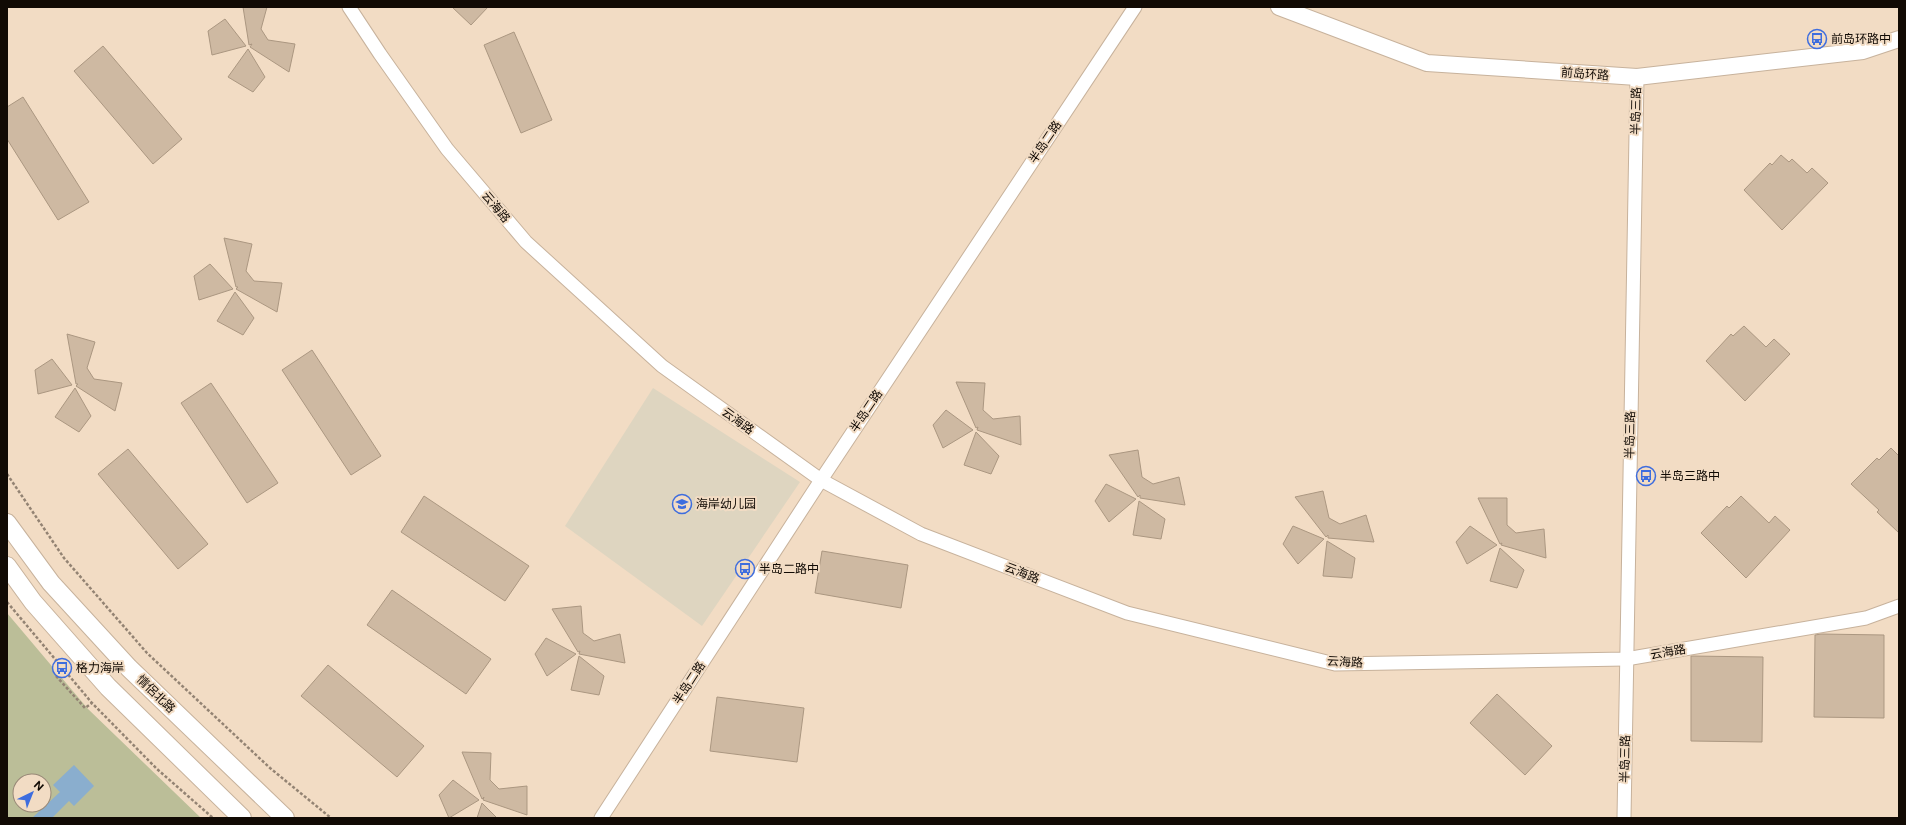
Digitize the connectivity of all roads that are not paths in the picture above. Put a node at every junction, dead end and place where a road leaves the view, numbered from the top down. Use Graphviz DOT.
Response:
graph roads {
  1 [pos="349,7"];
  2 [pos="1135,7"];
  3 [pos="1279,7"];
  4 [pos="1899,39"];
  5 [pos="1637,77"];
  6 [pos="821,480"];
  7 [pos="7,523"];
  8 [pos="7,566"];
  9 [pos="1899,606"];
  10 [pos="1626,659"];
  11 [pos="242,818"];
  12 [pos="285,818"];
  13 [pos="601,818"];
  14 [pos="1624,818"];
  1 -- 6 [label="street, 云海路"];
  2 -- 6 [label="street, 半岛二路"];
  3 -- 5 [label="street, 前岛环路"];
  4 -- 5 [label="street, 前岛环路"];
  5 -- 10 [label="street, 半岛三路"];
  6 -- 10 [label="street, 云海路"];
  6 -- 13 [label="street, 半岛二路"];
  7 -- 12 [label="main road, 情侶北路"];
  8 -- 11 [label="main road"];
  9 -- 10 [label="street, 云海路"];
  10 -- 14 [label="street, 半岛三路"];
}
